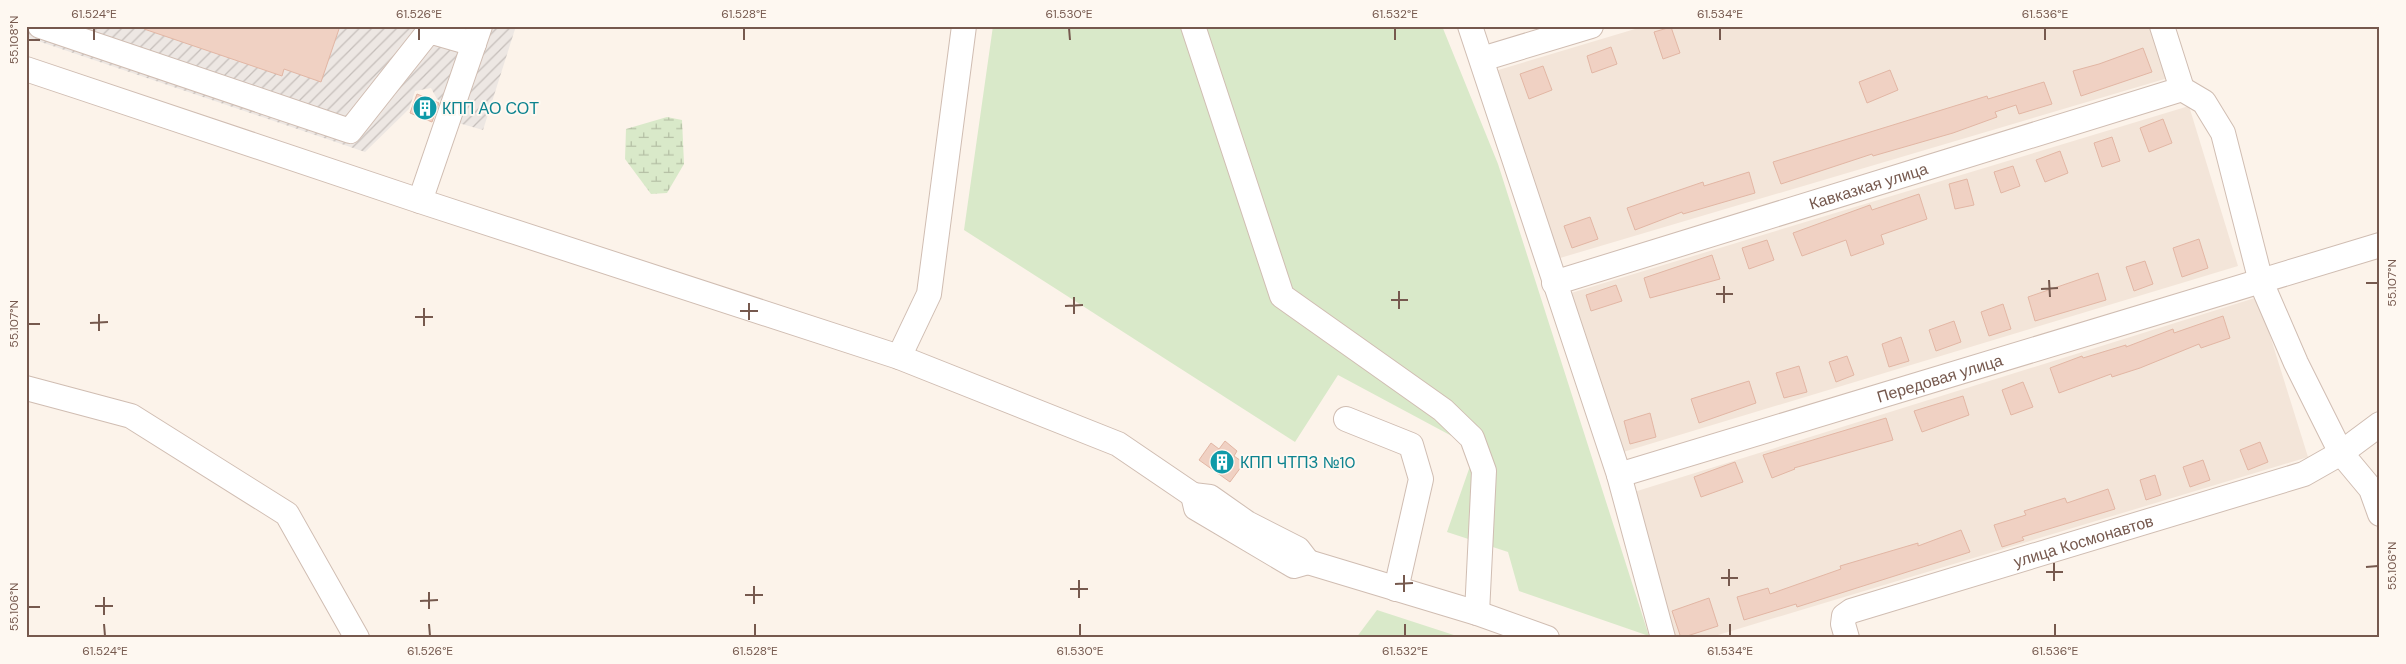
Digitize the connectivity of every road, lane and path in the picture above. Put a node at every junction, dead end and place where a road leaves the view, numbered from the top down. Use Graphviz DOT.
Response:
graph roads {
  1 [pos="40,26"];
  2 [pos="964,26"];
  3 [pos="1193,26"];
  4 [pos="1470,26"];
  5 [pos="1591,26"];
  6 [pos="2162,26"];
  7 [pos="477,35"];
  8 [pos="1482,59"];
  9 [pos="26,69"];
  10 [pos="2182,90"];
  11 [pos="420,201"];
  12 [pos="2380,245"];
  13 [pos="2261,282"];
  14 [pos="1554,283"];
  15 [pos="899,357"];
  16 [pos="26,388"];
  17 [pos="1346,419"];
  18 [pos="2380,424"];
  19 [pos="2341,452"];
  20 [pos="1619,475"];
  21 [pos="2380,514"];
  22 [pos="1396,589"];
  23 [pos="1477,613"];
  24 [pos="357,638"];
  25 [pos="1547,638"];
  26 [pos="1663,638"];
  27 [pos="1847,638"];
  1 -- 7 [label="street"];
  2 -- 15 [label="street"];
  3 -- 23 [label="street"];
  4 -- 8 [label="street"];
  5 -- 8 [label="street"];
  6 -- 10 [label="street"];
  7 -- 11 [label="street"];
  8 -- 14 [label="street"];
  9 -- 11 [label="street"];
  10 -- 13 [label="street"];
  10 -- 14 [label="street, Кавказкая улица"];
  11 -- 15 [label="street"];
  12 -- 13 [label="street, Передовая улица"];
  13 -- 19 [label="street"];
  13 -- 20 [label="street, Передовая улица"];
  14 -- 20 [label="street"];
  15 -- 22 [label="street"];
  16 -- 24 [label="street"];
  17 -- 22 [label="street"];
  18 -- 19 [label="street"];
  19 -- 21 [label="street"];
  19 -- 27 [label="street, улица Космонавтов"];
  20 -- 26 [label="street"];
  22 -- 23 [label="street"];
  23 -- 25 [label="street"];
}
